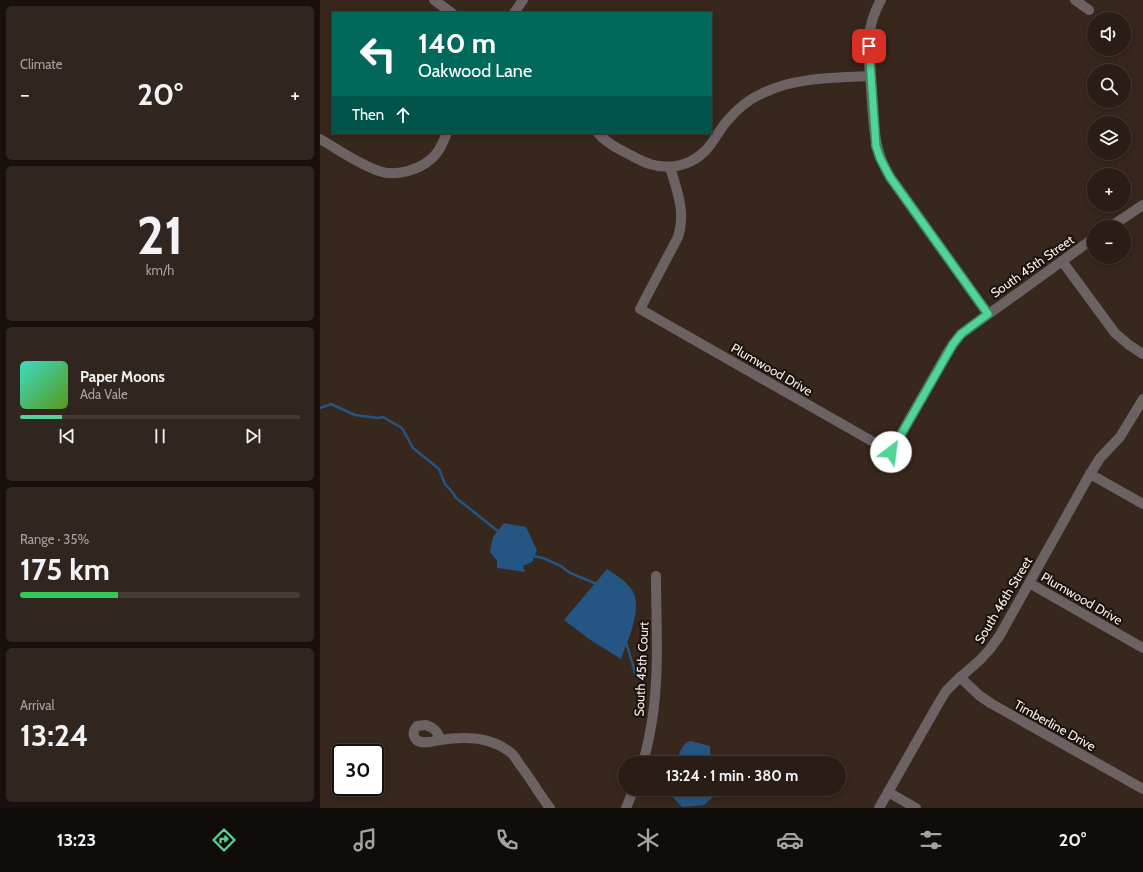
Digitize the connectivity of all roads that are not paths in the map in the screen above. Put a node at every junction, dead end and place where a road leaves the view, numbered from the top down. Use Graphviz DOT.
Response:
graph roads {
  1 [pos="434,0"];
  2 [pos="523,0"];
  3 [pos="881,0"];
  4 [pos="1075,0"];
  5 [pos="1089,10"];
  6 [pos="451,12"];
  7 [pos="515,12"];
  8 [pos="870,76"];
  9 [pos="447,134"];
  10 [pos="599,134"];
  11 [pos="320,139"];
  12 [pos="670,167"];
  13 [pos="1143,205"];
  14 [pos="1120,220"];
  15 [pos="1087,243"];
  16 [pos="1062,261"];
  17 [pos="988,314"];
  18 [pos="1143,354"];
  19 [pos="1143,399"];
  20 [pos="891,452"];
  21 [pos="1090,474"];
  22 [pos="1143,504"];
  23 [pos="656,576"];
  24 [pos="1029,583"];
  25 [pos="1143,648"];
  26 [pos="960,677"];
  27 [pos="440,740"];
  28 [pos="645,756"];
  29 [pos="1143,789"];
  30 [pos="888,792"];
  31 [pos="631,796"];
  32 [pos="550,808"];
  33 [pos="626,808"];
  34 [pos="879,808"];
  35 [pos="916,808"];
  1 -- 6 [label="street"];
  2 -- 7 [label="street"];
  3 -- 8 [label="street"];
  4 -- 5 [label="street"];
  8 -- 12 [label="street"];
  8 -- 17 [label="street"];
  9 -- 11 [label="street"];
  10 -- 12 [label="street"];
  12 -- 20 [label="street, Plumwood Drive"];
  13 -- 14 [label="street"];
  15 -- 16 [label="street, South 45th Street"];
  16 -- 17 [label="street, South 45th Street"];
  16 -- 18 [label="street"];
  17 -- 20 [label="street, South 45th Street"];
  19 -- 21 [label="street, South 46th Street"];
  21 -- 22 [label="street"];
  21 -- 24 [label="street, South 46th Street"];
  23 -- 28 [label="street, South 45th Court"];
  24 -- 25 [label="street, Plumwood Drive"];
  24 -- 26 [label="street, South 46th Street"];
  26 -- 29 [label="street, Timberline Drive"];
  26 -- 30 [label="street, South 46th Street"];
  27 -- 32 [label="street"];
  30 -- 34 [label="street, South 46th Street"];
  30 -- 35 [label="street"];
  31 -- 33 [label="street"];
}
